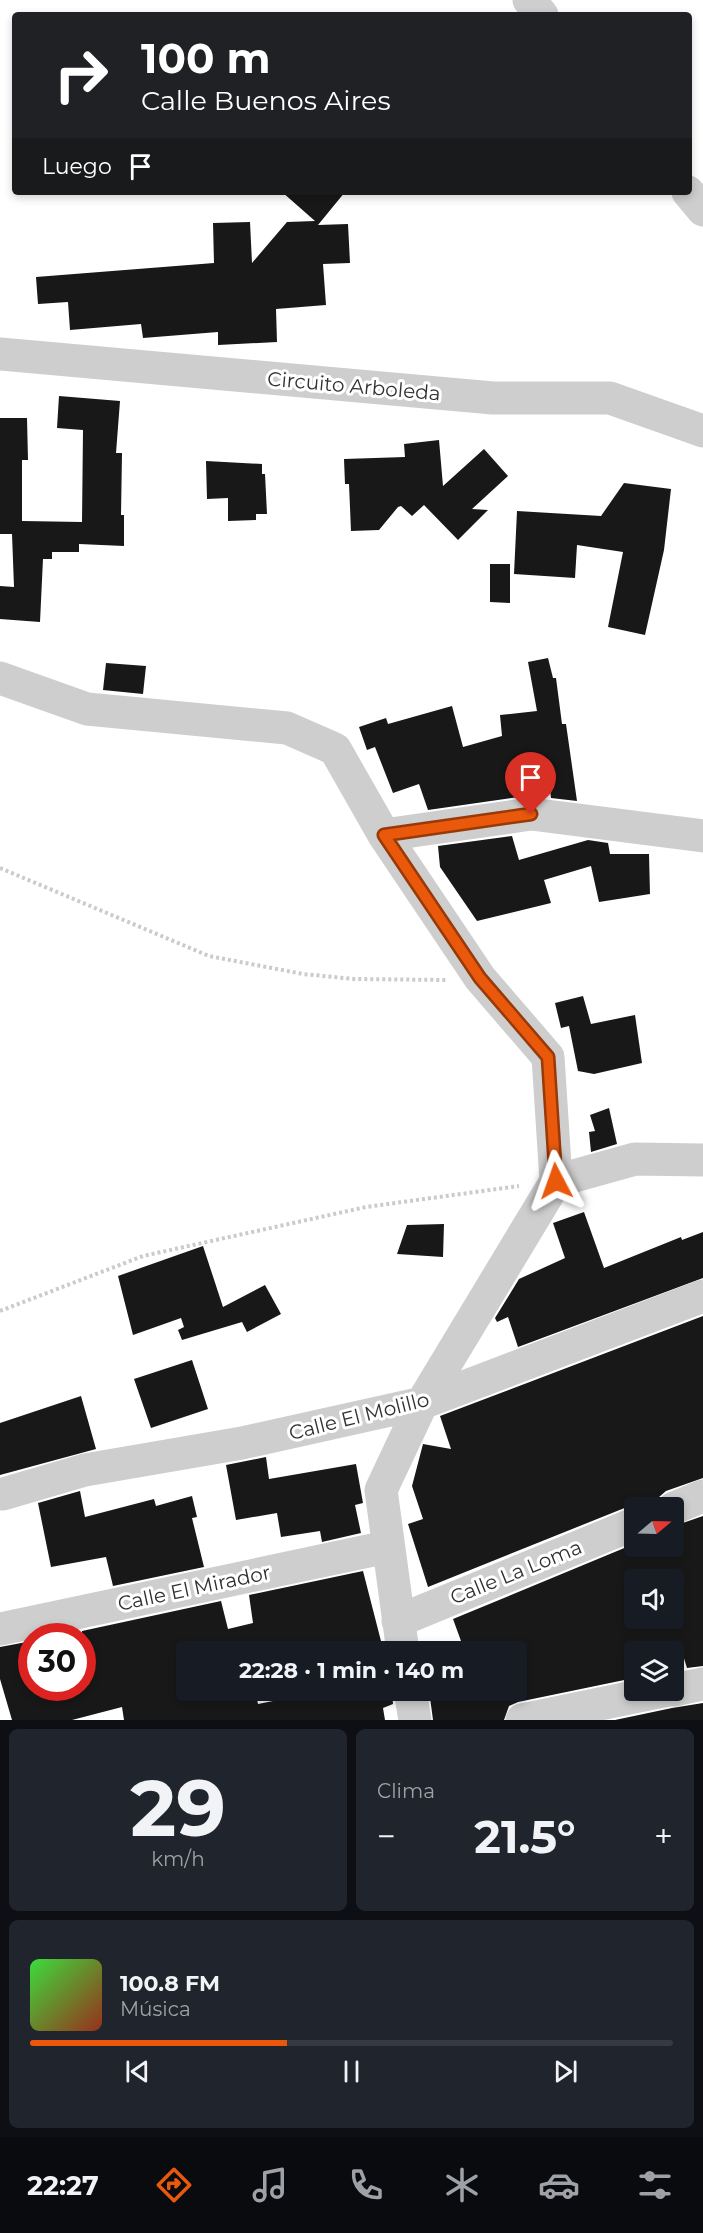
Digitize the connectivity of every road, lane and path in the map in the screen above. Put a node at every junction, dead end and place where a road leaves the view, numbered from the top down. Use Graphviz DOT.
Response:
graph roads {
  1 [pos="529,0"];
  2 [pos="539,12"];
  3 [pos="690,195"];
  4 [pos="703,210"];
  5 [pos="0,354"];
  6 [pos="703,431"];
  7 [pos="0,678"];
  8 [pos="384,835"];
  9 [pos="703,836"];
  10 [pos="0,868"];
  11 [pos="480,978"];
  12 [pos="701,1166"];
  13 [pos="556,1181"];
  14 [pos="703,1296"];
  15 [pos="0,1311"];
  16 [pos="422,1403"];
  17 [pos="3,1494"];
  18 [pos="703,1496"];
  19 [pos="684,1504"];
  20 [pos="624,1529"];
  21 [pos="387,1547"];
  22 [pos="0,1629"];
  23 [pos="400,1636"];
  24 [pos="703,1684"];
  25 [pos="684,1687"];
  26 [pos="412,1701"];
  27 [pos="639,1701"];
  28 [pos="615,1710"];
  29 [pos="415,1720"];
  30 [pos="522,1720"];
  1 -- 2 [label="street"];
  3 -- 4 [label="street"];
  5 -- 6 [label="street, Circuito Arboleda"];
  7 -- 8 [label="street"];
  8 -- 9 [label="street"];
  8 -- 11 [label="street"];
  10 -- 11 [label="path"];
  11 -- 13 [label="street"];
  12 -- 13 [label="street"];
  13 -- 15 [label="path"];
  13 -- 16 [label="street"];
  14 -- 16 [label="street, Calle El Molillo"];
  16 -- 17 [label="street, Calle El Molillo"];
  16 -- 21 [label="street"];
  18 -- 19 [label="street"];
  20 -- 23 [label="street, Calle La Loma"];
  21 -- 22 [label="street, Calle El Mirador"];
  21 -- 23 [label="street"];
  24 -- 25 [label="street"];
  26 -- 29 [label="street"];
  27 -- 28 [label="street"];
  28 -- 30 [label="street"];
}
